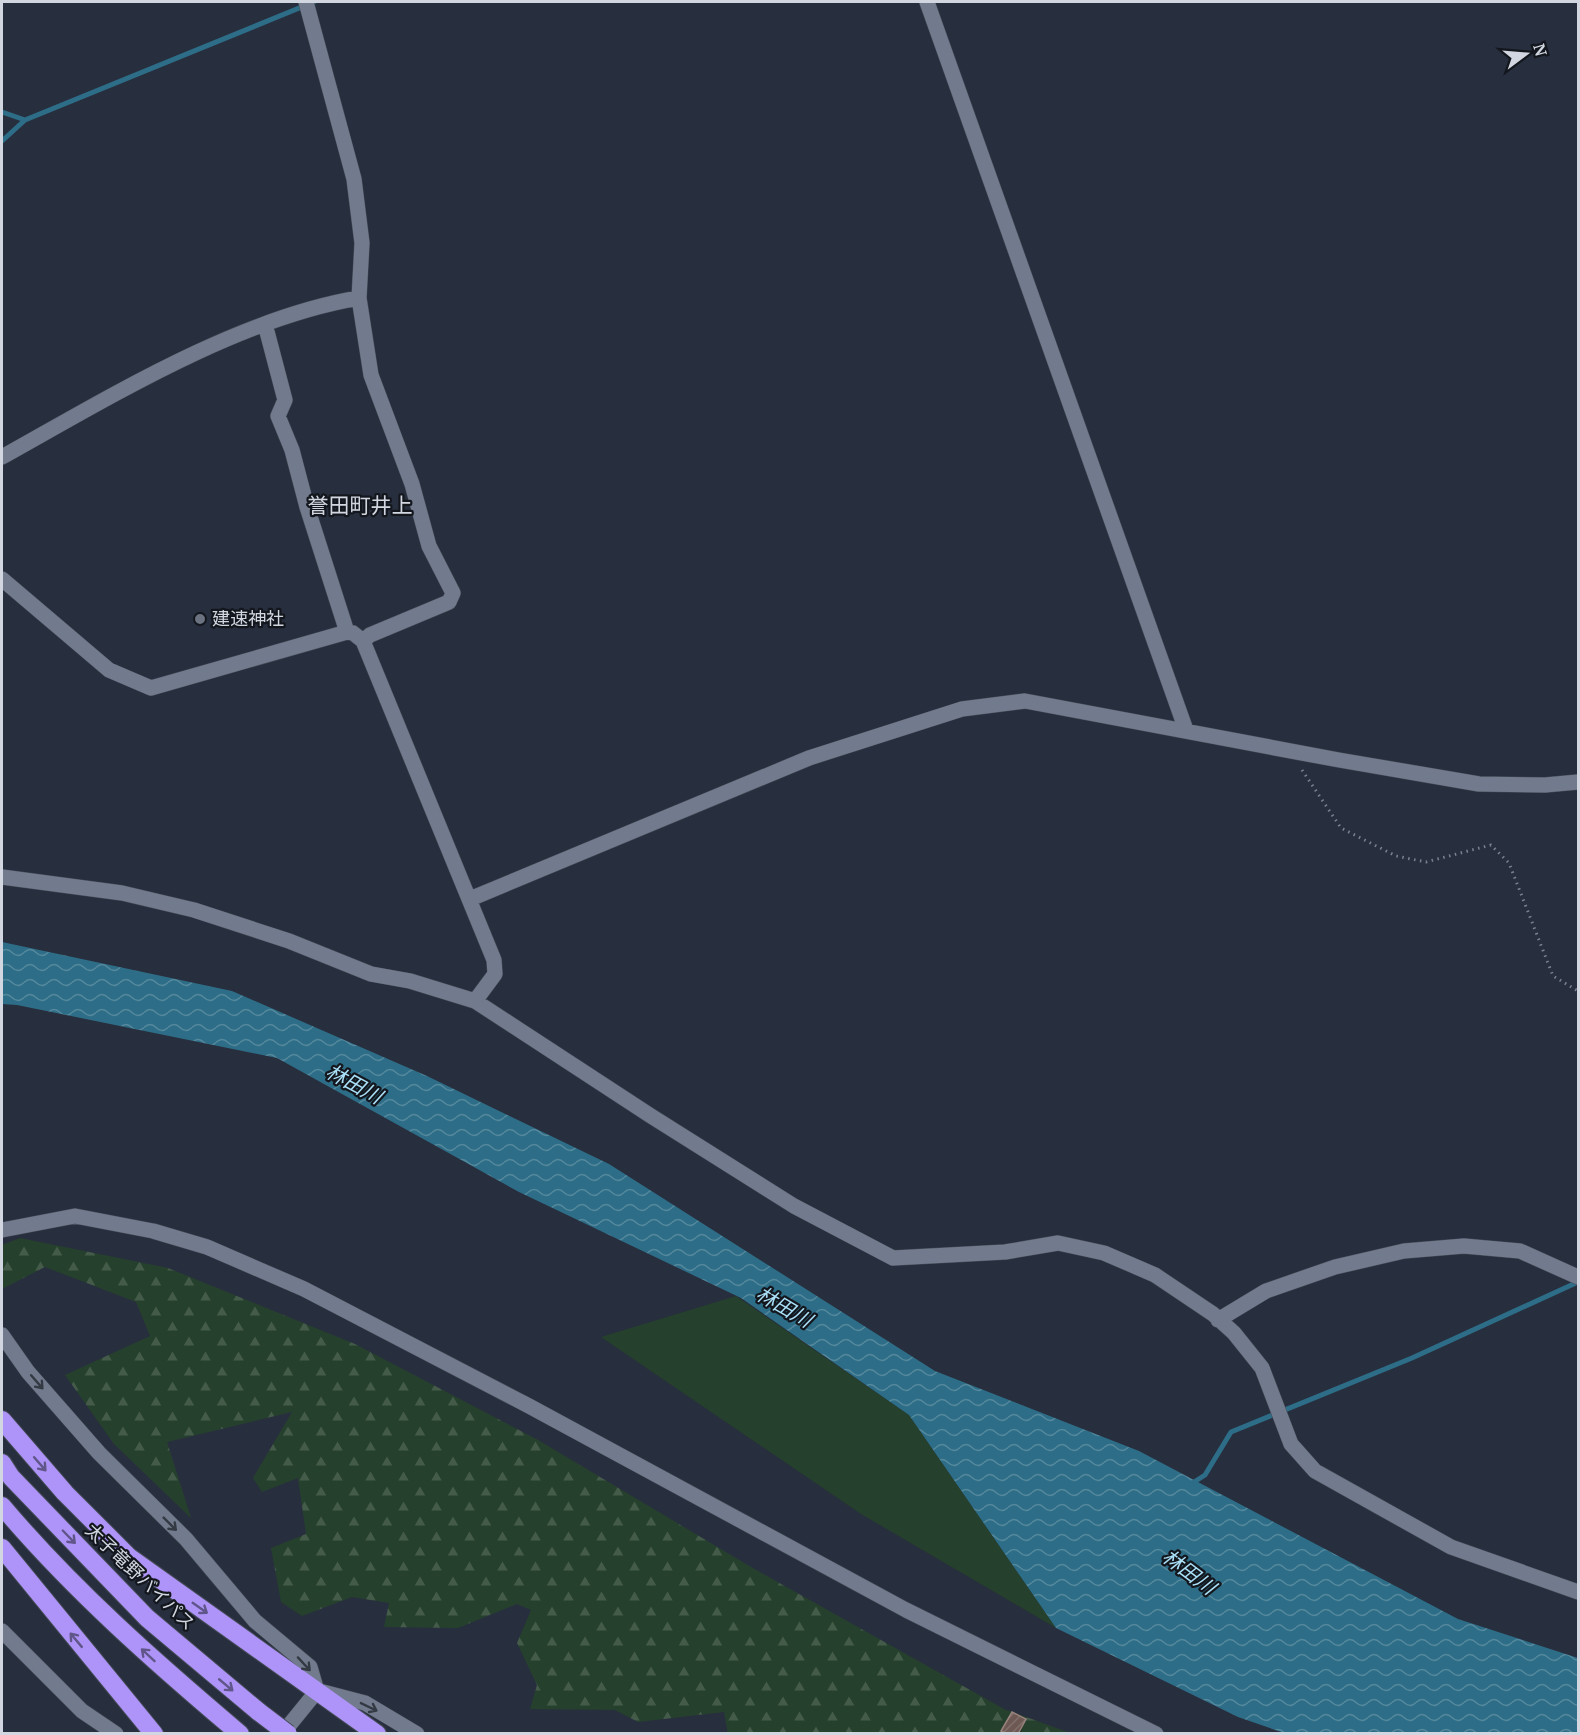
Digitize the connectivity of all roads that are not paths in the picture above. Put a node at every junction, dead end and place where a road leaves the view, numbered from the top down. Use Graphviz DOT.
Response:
graph roads {
  1 [pos="306,2"];
  2 [pos="927,2"];
  3 [pos="359,298"];
  4 [pos="265,324"];
  5 [pos="2,457"];
  6 [pos="2,579"];
  7 [pos="347,632"];
  8 [pos="363,641"];
  9 [pos="1186,730"];
  10 [pos="1578,782"];
  11 [pos="2,877"];
  12 [pos="470,899"];
  13 [pos="475,1001"];
  14 [pos="2,1230"];
  15 [pos="1578,1277"];
  16 [pos="1218,1320"];
  17 [pos="2,1335"];
  18 [pos="2,1420"];
  19 [pos="2,1463"];
  20 [pos="2,1506"];
  21 [pos="2,1548"];
  22 [pos="1578,1592"];
  23 [pos="2,1631"];
  24 [pos="317,1691"];
  25 [pos="116,1734"];
  26 [pos="154,1734"];
  27 [pos="240,1734"];
  28 [pos="282,1734"];
  29 [pos="288,1734"];
  30 [pos="377,1734"];
  31 [pos="417,1734"];
  32 [pos="1156,1734"];
  1 -- 3 [label="street"];
  2 -- 9 [label="street"];
  3 -- 4 [label="street"];
  3 -- 8 [label="street"];
  4 -- 5 [label="street"];
  4 -- 7 [label="street"];
  6 -- 7 [label="street"];
  7 -- 8 [label="street"];
  8 -- 12 [label="street"];
  9 -- 10 [label="street"];
  9 -- 12 [label="street"];
  11 -- 13 [label="street"];
  12 -- 13 [label="street"];
  13 -- 16 [label="street"];
  14 -- 32 [label="street"];
  15 -- 16 [label="street"];
  16 -- 22 [label="street"];
  17 -- 24 [label="street, one-way"];
  18 -- 24 [label="highway, one-way"];
  19 -- 29 [label="highway, 太子竜野バイパス, one-way, bridge"];
  27 -- 20 [label="highway, one-way"];
  26 -- 21 [label="highway, one-way"];
  23 -- 25 [label="street"];
  24 -- 28 [label="street"];
  24 -- 30 [label="highway"];
  24 -- 31 [label="street, one-way"];
}
